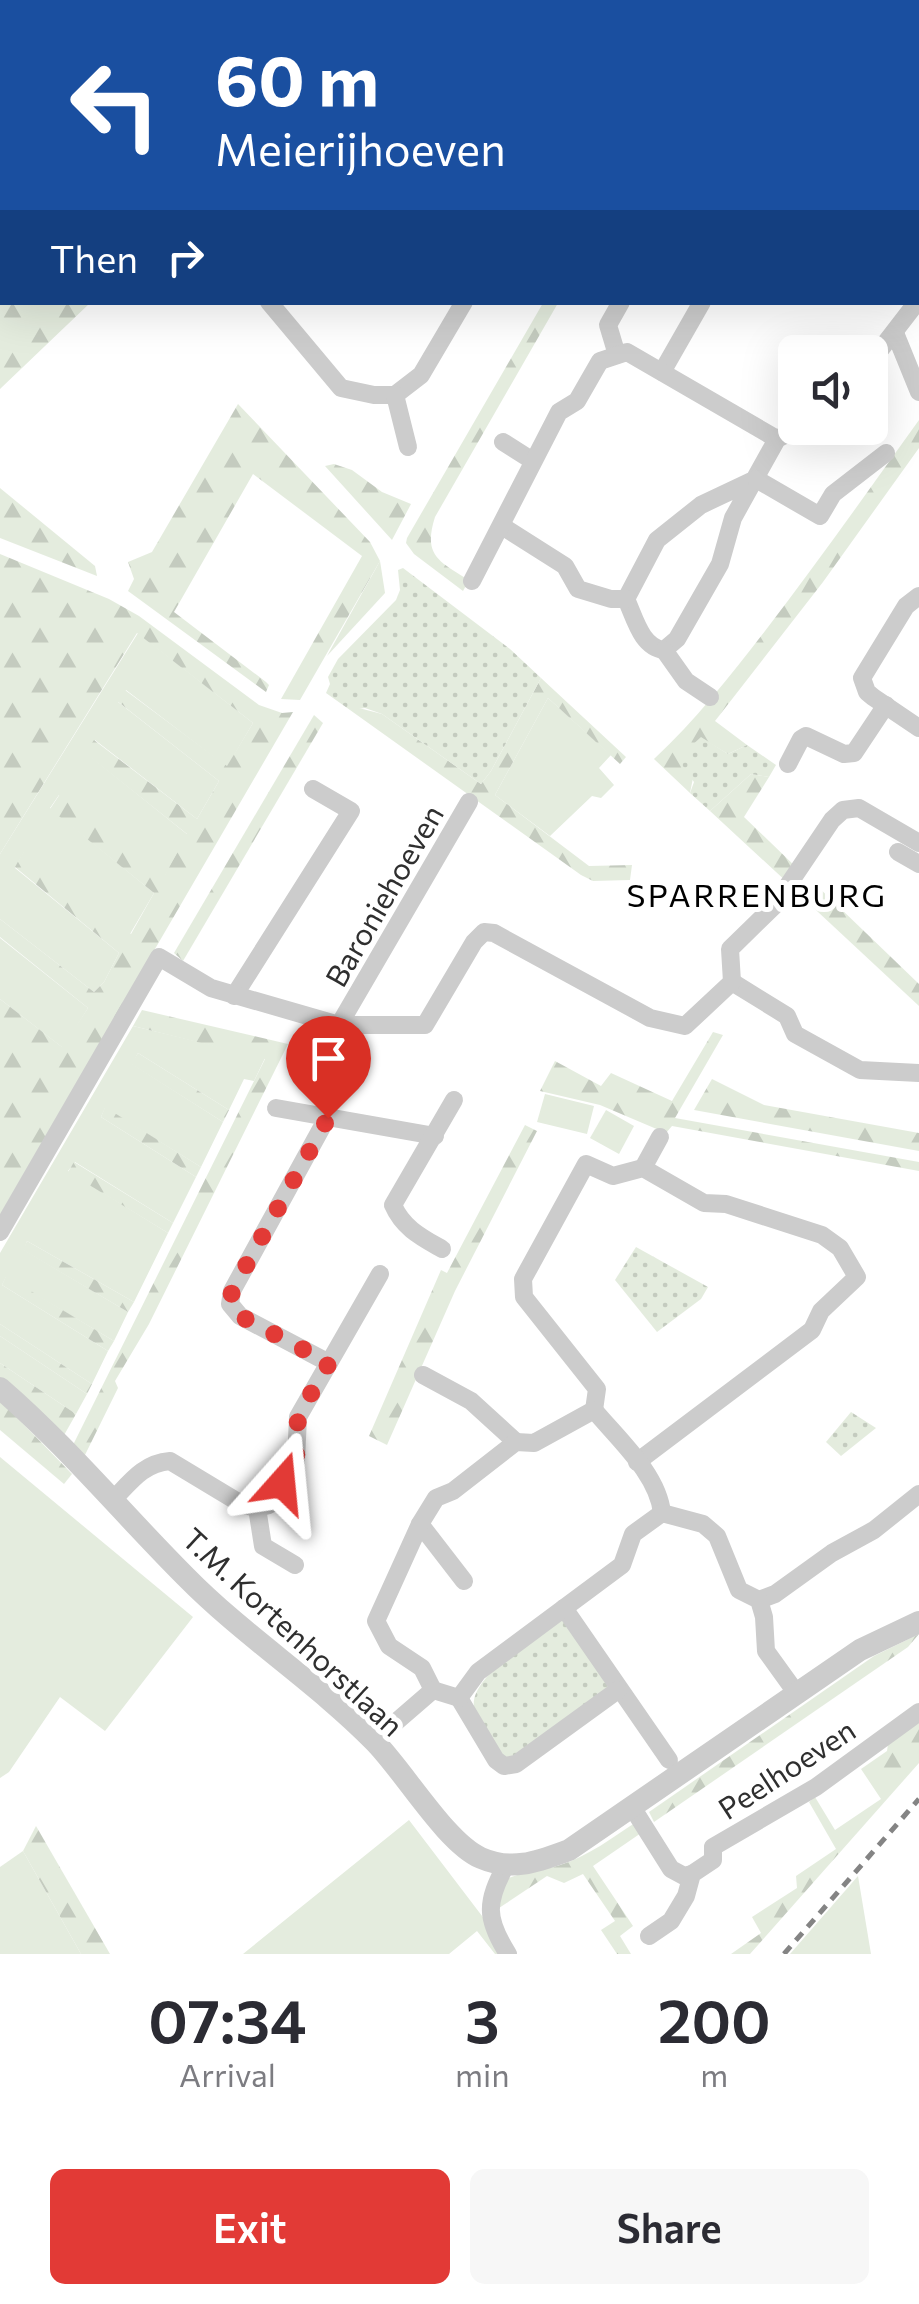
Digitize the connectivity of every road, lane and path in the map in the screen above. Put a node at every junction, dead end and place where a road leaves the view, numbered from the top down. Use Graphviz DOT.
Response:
graph roads {
  1 [pos="278,305"];
  2 [pos="462,305"];
  3 [pos="619,305"];
  4 [pos="700,305"];
  5 [pos="916,305"];
  6 [pos="895,333"];
  7 [pos="888,341"];
  8 [pos="617,354"];
  9 [pos="662,372"];
  10 [pos="919,392"];
  11 [pos="395,394"];
  12 [pos="777,439"];
  13 [pos="503,442"];
  14 [pos="408,446"];
  15 [pos="886,453"];
  16 [pos="533,461"];
  17 [pos="756,478"];
  18 [pos="502,526"];
  19 [pos="472,580"];
  20 [pos="919,596"];
  21 [pos="626,599"];
  22 [pos="664,650"];
  23 [pos="710,696"];
  24 [pos="886,705"];
  25 [pos="919,728"];
  26 [pos="788,764"];
  27 [pos="313,788"];
  28 [pos="469,802"];
  29 [pos="919,843"];
  30 [pos="898,852"];
  31 [pos="919,864"];
  32 [pos="732,982"];
  33 [pos="234,996"];
  34 [pos="339,1025"];
  35 [pos="919,1074"];
  36 [pos="454,1100"];
  37 [pos="276,1108"];
  38 [pos="328,1118"];
  39 [pos="435,1136"];
  40 [pos="660,1138"];
  41 [pos="642,1168"];
  42 [pos="0,1232"];
  43 [pos="442,1249"];
  44 [pos="380,1274"];
  45 [pos="329,1363"];
  46 [pos="423,1375"];
  47 [pos="0,1388"];
  48 [pos="594,1410"];
  49 [pos="516,1442"];
  50 [pos="636,1462"];
  51 [pos="919,1494"];
  52 [pos="113,1500"];
  53 [pos="257,1508"];
  54 [pos="662,1513"];
  55 [pos="420,1524"];
  56 [pos="295,1565"];
  57 [pos="464,1582"];
  58 [pos="759,1600"];
  59 [pos="564,1608"];
  60 [pos="919,1622"];
  61 [pos="433,1690"];
  62 [pos="618,1690"];
  63 [pos="797,1694"];
  64 [pos="459,1698"];
  65 [pos="919,1712"];
  66 [pos="374,1741"];
  67 [pos="670,1760"];
  68 [pos="632,1807"];
  69 [pos="506,1865"];
  70 [pos="692,1874"];
  71 [pos="649,1936"];
  72 [pos="508,1954"];
  1 -- 11 [label="street"];
  2 -- 11 [label="street"];
  3 -- 8 [label="street"];
  4 -- 9 [label="street"];
  5 -- 6 [label="street"];
  6 -- 7 [label="street"];
  6 -- 10 [label="street"];
  8 -- 9 [label="street"];
  8 -- 16 [label="street"];
  9 -- 12 [label="street"];
  11 -- 14 [label="street"];
  12 -- 17 [label="street"];
  13 -- 16 [label="street"];
  15 -- 17 [label="street"];
  16 -- 18 [label="street"];
  17 -- 21 [label="street"];
  17 -- 22 [label="street"];
  18 -- 19 [label="street"];
  18 -- 21 [label="street"];
  20 -- 24 [label="street"];
  21 -- 22 [label="street"];
  22 -- 23 [label="street"];
  24 -- 25 [label="street"];
  24 -- 26 [label="street"];
  27 -- 33 [label="street"];
  28 -- 34 [label="street, Baroniehoeven"];
  29 -- 32 [label="street"];
  30 -- 31 [label="street"];
  32 -- 34 [label="street"];
  32 -- 35 [label="street"];
  33 -- 34 [label="street, Baroniehoeven"];
  33 -- 42 [label="street, Baroniehoeven"];
  36 -- 39 [label="street"];
  37 -- 38 [label="street"];
  38 -- 39 [label="street"];
  38 -- 45 [label="street"];
  39 -- 43 [label="street"];
  40 -- 41 [label="street"];
  41 -- 48 [label="street"];
  41 -- 50 [label="street"];
  44 -- 45 [label="street"];
  45 -- 53 [label="street"];
  46 -- 49 [label="street"];
  47 -- 52 [label="street, T.M. Kortenhorstlaan"];
  48 -- 49 [label="street"];
  48 -- 50 [label="street"];
  49 -- 55 [label="street"];
  50 -- 54 [label="street"];
  51 -- 58 [label="street"];
  52 -- 53 [label="street"];
  52 -- 66 [label="street, T.M. Kortenhorstlaan"];
  53 -- 56 [label="street"];
  54 -- 58 [label="street"];
  54 -- 59 [label="street"];
  55 -- 57 [label="street"];
  55 -- 61 [label="street"];
  58 -- 63 [label="street"];
  59 -- 62 [label="street"];
  59 -- 64 [label="street"];
  60 -- 63 [label="street"];
  61 -- 64 [label="street"];
  61 -- 66 [label="street"];
  62 -- 64 [label="street"];
  62 -- 67 [label="street"];
  63 -- 68 [label="street"];
  65 -- 70 [label="street, Peelhoeven"];
  66 -- 69 [label="street, T.M. Kortenhorstlaan"];
  68 -- 69 [label="street"];
  68 -- 70 [label="street"];
  69 -- 72 [label="street"];
  70 -- 71 [label="street, Peelhoeven"];
}
